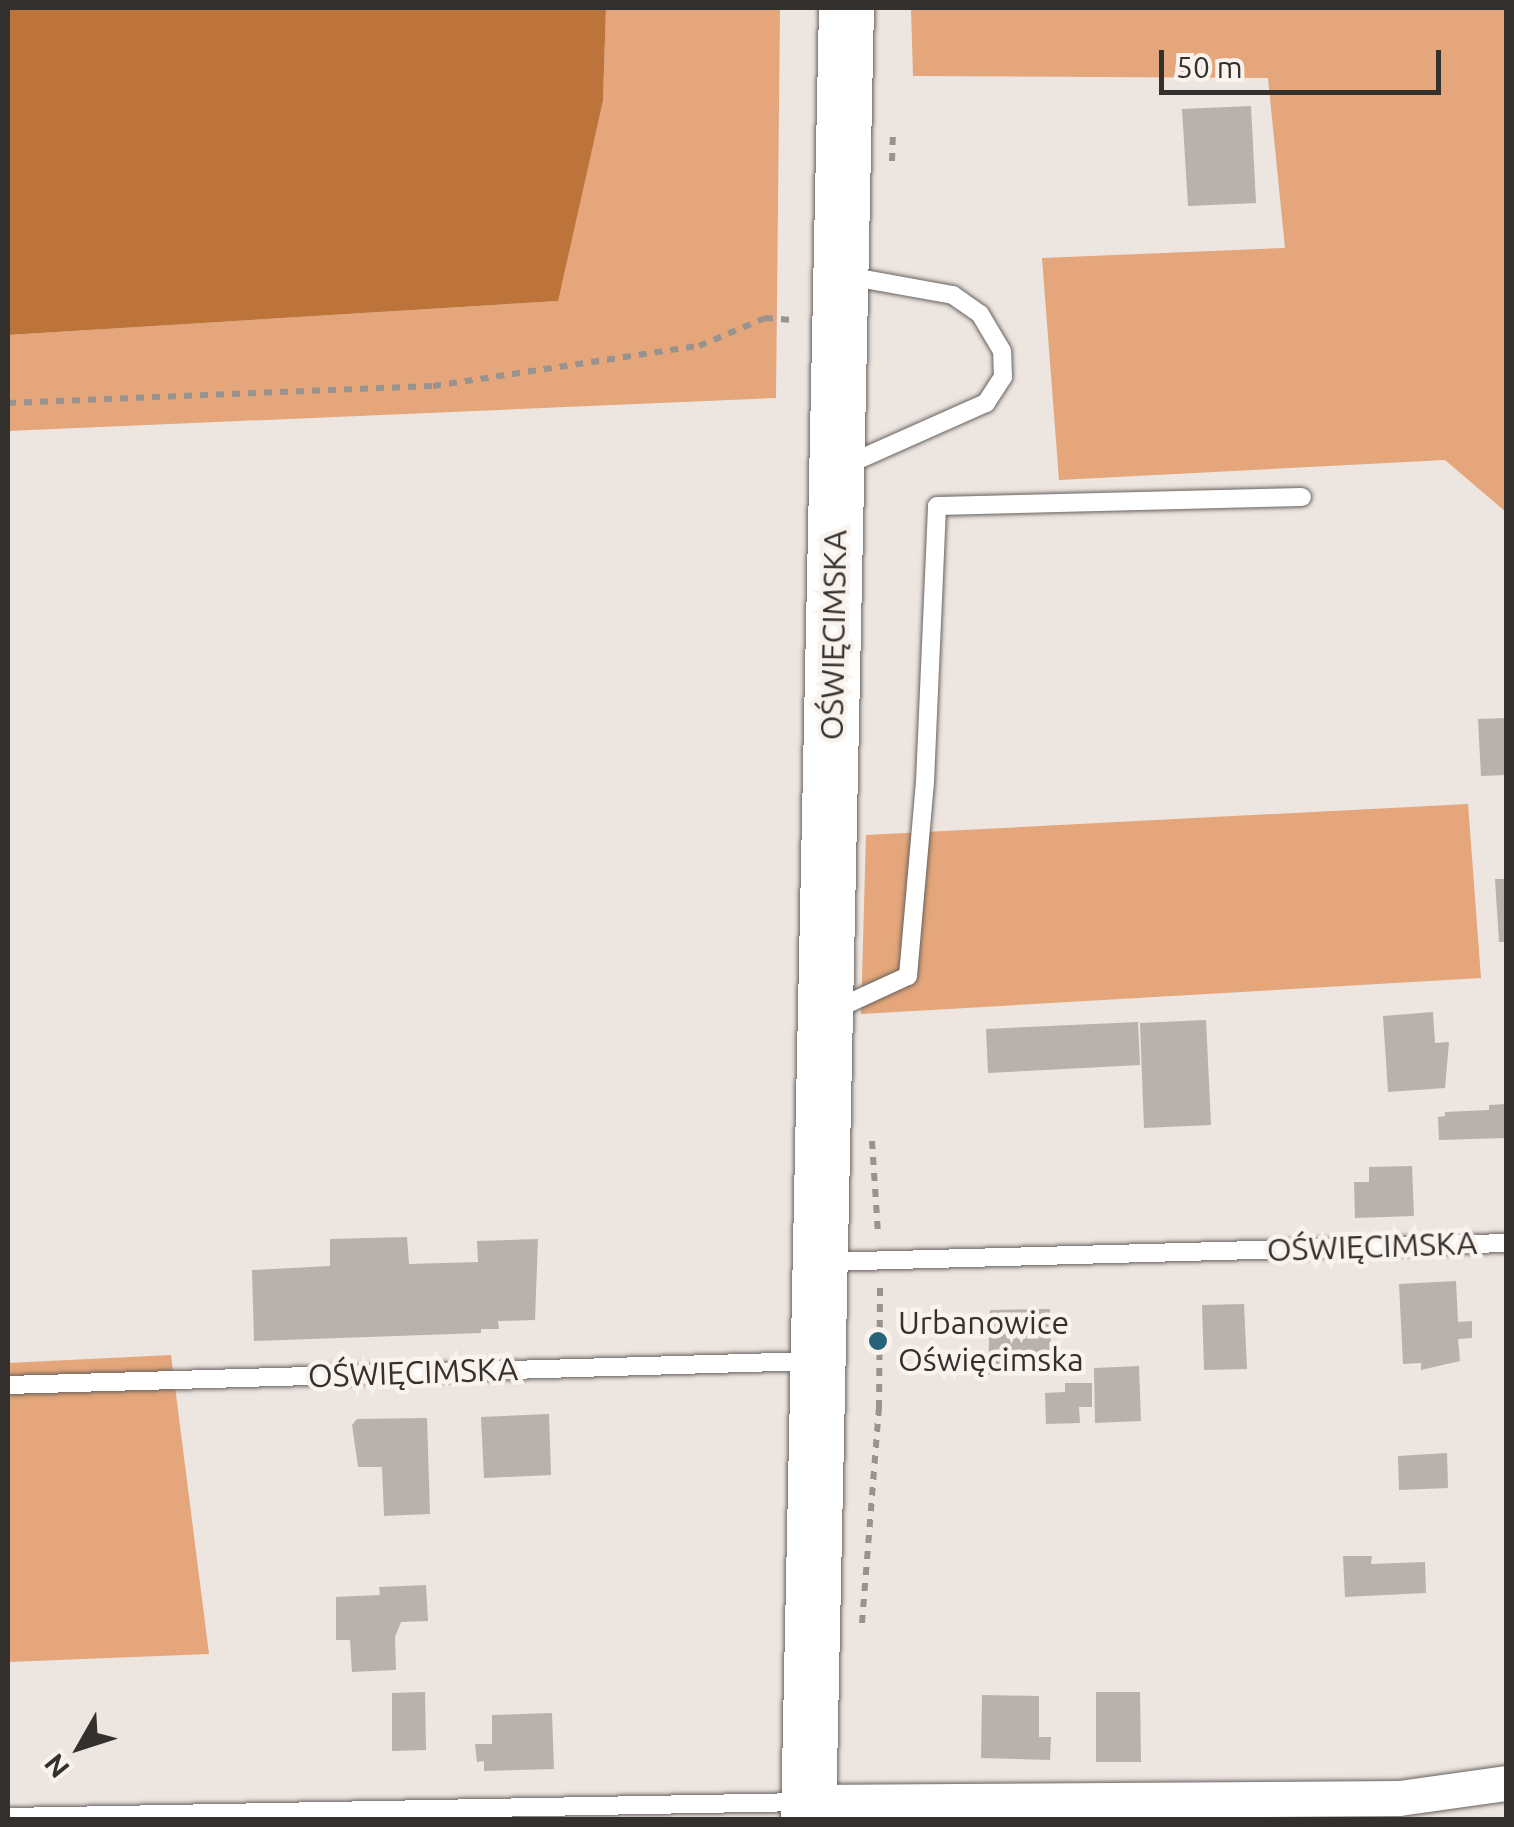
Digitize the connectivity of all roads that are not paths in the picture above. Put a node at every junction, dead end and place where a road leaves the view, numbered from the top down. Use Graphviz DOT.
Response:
graph roads {
  1 [pos="846,8"];
  2 [pos="840,298"];
  3 [pos="836,469"];
  4 [pos="1302,497"];
  5 [pos="825,1014"];
  6 [pos="1506,1243"];
  7 [pos="818,1262"];
  8 [pos="818,1362"];
  9 [pos="8,1385"];
  10 [pos="1506,1782"];
  11 [pos="808,1811"];
  12 [pos="8,1817"];
  1 -- 2 [label="highway, OŚWIĘCIMSKA"];
  2 -- 3 [label="highway, OŚWIĘCIMSKA"];
  2 -- 3 [label="lane"];
  3 -- 5 [label="highway, OŚWIĘCIMSKA"];
  4 -- 5 [label="lane"];
  5 -- 7 [label="highway, OŚWIĘCIMSKA"];
  6 -- 7 [label="lane, OŚWIĘCIMSKA"];
  7 -- 8 [label="highway, OŚWIĘCIMSKA"];
  8 -- 9 [label="lane, OŚWIĘCIMSKA"];
  8 -- 11 [label="highway, OŚWIĘCIMSKA"];
  10 -- 11 [label="street"];
  11 -- 12 [label="lane"];
}
